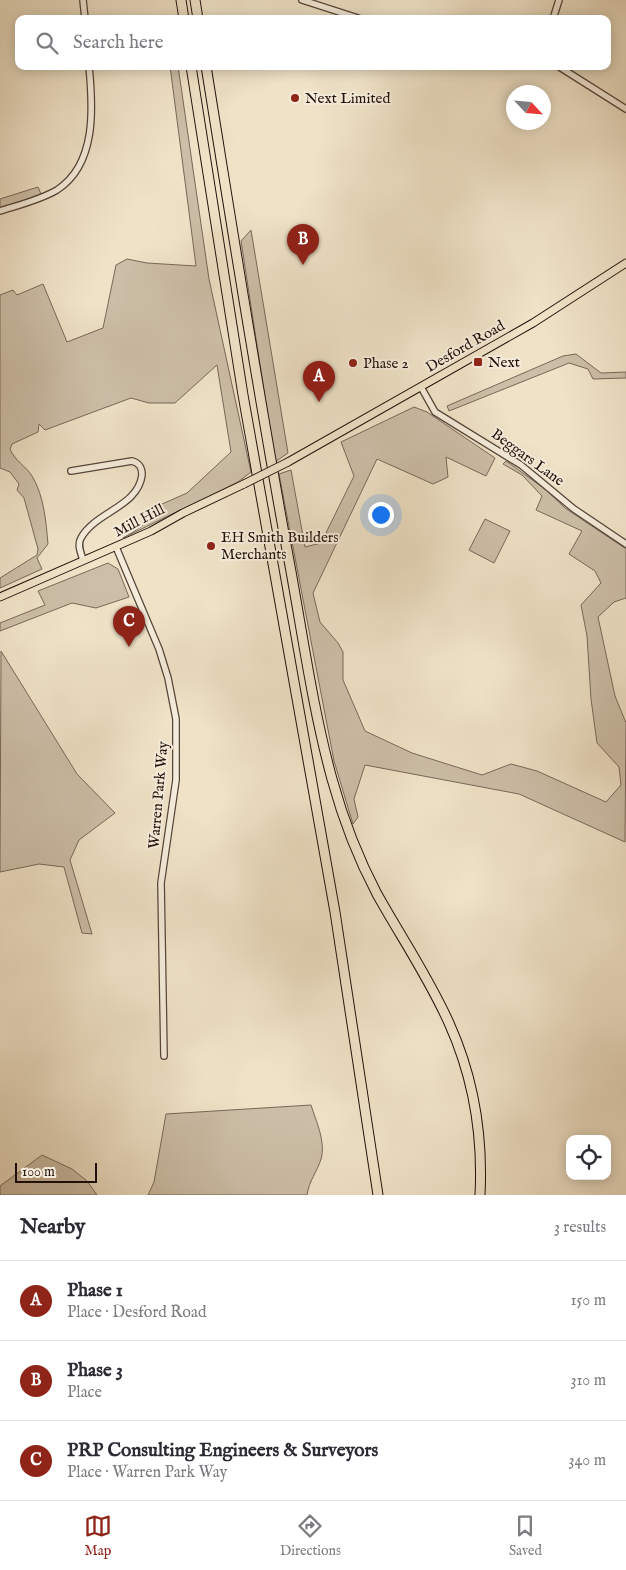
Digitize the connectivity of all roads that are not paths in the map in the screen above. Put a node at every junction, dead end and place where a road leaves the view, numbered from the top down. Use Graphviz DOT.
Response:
graph roads {
  1 [pos="83,0"];
  2 [pos="181,0"];
  3 [pos="195,0"];
  4 [pos="302,0"];
  5 [pos="559,0"];
  6 [pos="85,15"];
  7 [pos="183,15"];
  8 [pos="197,15"];
  9 [pos="349,15"];
  10 [pos="554,15"];
  11 [pos="89,70"];
  12 [pos="192,70"];
  13 [pos="207,70"];
  14 [pos="564,70"];
  15 [pos="626,109"];
  16 [pos="0,211"];
  17 [pos="626,263"];
  18 [pos="421,387"];
  19 [pos="288,462"];
  20 [pos="71,471"];
  21 [pos="626,544"];
  22 [pos="116,547"];
  23 [pos="83,560"];
  24 [pos="0,597"];
  25 [pos="164,1056"];
  26 [pos="378,1195"];
  27 [pos="480,1195"];
  1 -- 6 [label="street"];
  2 -- 7 [label="highway"];
  3 -- 8 [label="highway"];
  4 -- 9 [label="street"];
  5 -- 10 [label="street"];
  11 -- 16 [label="street"];
  12 -- 26 [label="highway"];
  13 -- 27 [label="highway"];
  14 -- 15 [label="street"];
  17 -- 18 [label="main road, Desford Road"];
  18 -- 19 [label="main road, Desford Road"];
  18 -- 21 [label="street, Beggars Lane"];
  19 -- 22 [label="main road, Mill Hill, bridge"];
  20 -- 23 [label="street"];
  22 -- 23 [label="main road, Mill Hill"];
  22 -- 25 [label="street, Warren Park Way"];
  23 -- 24 [label="main road, Mill Hill"];
}
